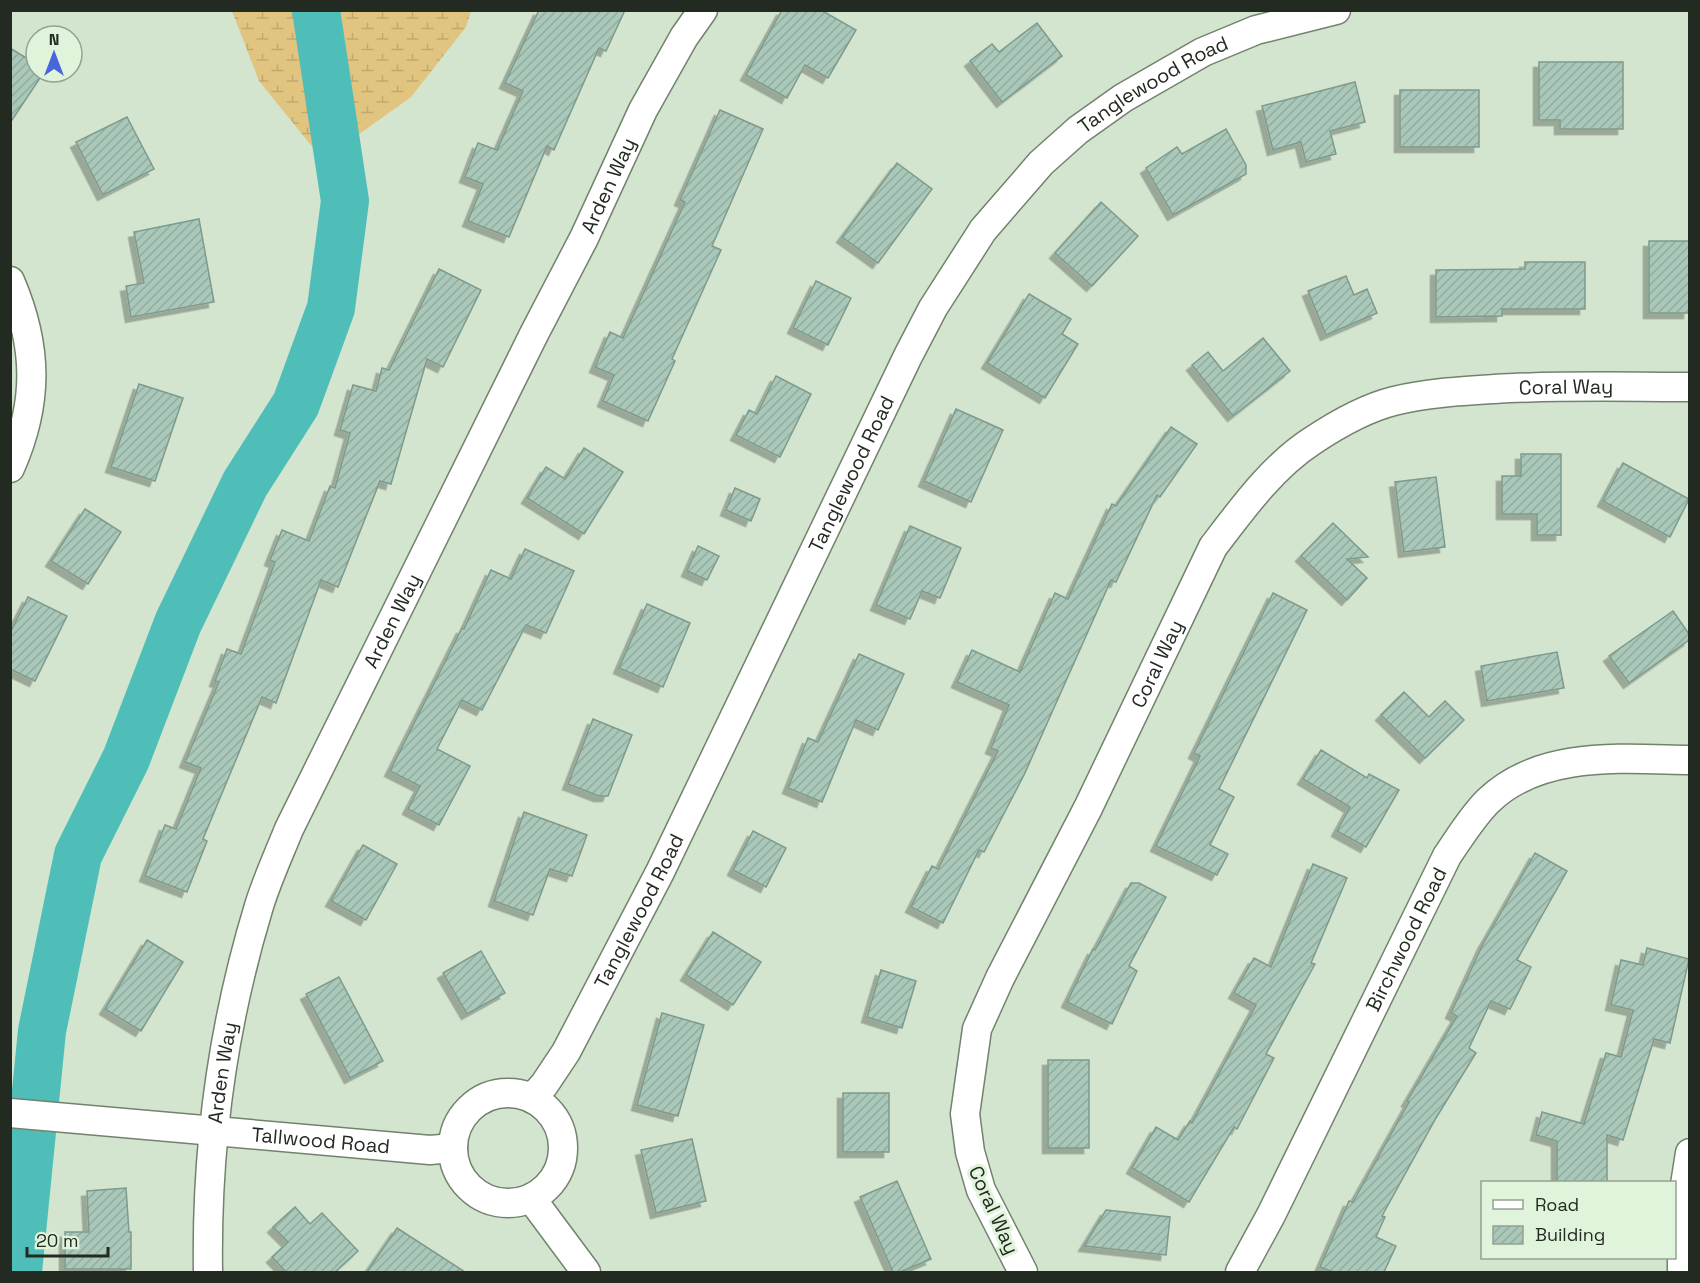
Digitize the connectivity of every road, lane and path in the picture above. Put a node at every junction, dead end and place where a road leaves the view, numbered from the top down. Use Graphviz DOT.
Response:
graph roads {
  1 [pos="703,10"];
  2 [pos="1336,10"];
  3 [pos="10,281"];
  4 [pos="1689,387"];
  5 [pos="10,468"];
  6 [pos="1689,760"];
  7 [pos="532,1098"];
  8 [pos="10,1113"];
  9 [pos="214,1130"];
  10 [pos="453,1148"];
  11 [pos="1689,1154"];
  12 [pos="531,1198"];
  13 [pos="208,1272"];
  14 [pos="586,1272"];
  15 [pos="1023,1272"];
  16 [pos="1240,1272"];
  17 [pos="1682,1272"];
  1 -- 9 [label="street, Arden Way"];
  2 -- 7 [label="street, Tanglewood Road"];
  3 -- 5 [label="street"];
  4 -- 15 [label="street, Coral Way"];
  6 -- 16 [label="street, Birchwood Road"];
  7 -- 10 [label="street"];
  7 -- 12 [label="street"];
  8 -- 9 [label="street, Tallwood Road"];
  9 -- 10 [label="street, Tallwood Road"];
  9 -- 13 [label="street, Arden Way"];
  10 -- 12 [label="street"];
  11 -- 17 [label="street"];
  12 -- 14 [label="street"];
}
